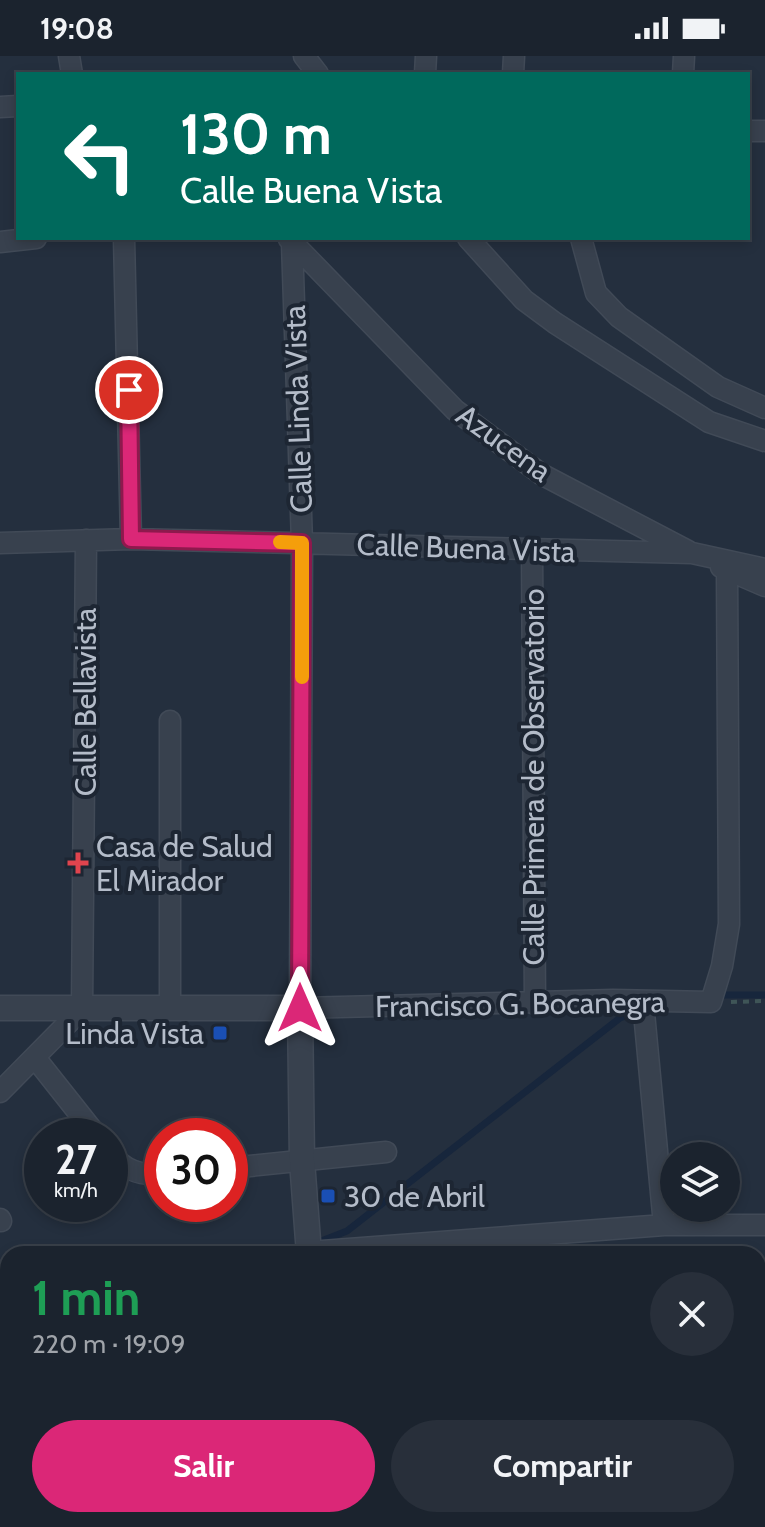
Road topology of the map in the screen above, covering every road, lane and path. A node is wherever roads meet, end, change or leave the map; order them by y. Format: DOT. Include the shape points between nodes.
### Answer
graph roads {
  1 [pos="304,56"];
  2 [pos="316,72"];
  3 [pos="124,240"];
  4 [pos="291,240"];
  5 [pos="470,240"];
  6 [pos="582,240"];
  7 [pos="765,408"];
  8 [pos="765,441"];
  9 [pos="131,539"];
  10 [pos="86,540"];
  11 [pos="0,543"];
  12 [pos="302,543"];
  13 [pos="532,550"];
  14 [pos="692,553"];
  15 [pos="765,569"];
  16 [pos="727,570"];
  17 [pos="765,586"];
  18 [pos="170,721"];
  19 [pos="765,1001"];
  20 [pos="643,1002"];
  21 [pos="711,1002"];
  22 [pos="535,1004"];
  23 [pos="170,1006"];
  24 [pos="0,1008"];
  25 [pos="300,1008"];
  26 [pos="82,1009"];
  27 [pos="36,1059"];
  28 [pos="0,1092"];
  29 [pos="83,1118"];
  30 [pos="386,1152"];
  31 [pos="302,1161"];
  32 [pos="248,1166"];
  33 [pos="664,1225"];
  34 [pos="765,1225"];
  35 [pos="308,1246"];
  36 [pos="398,1246"];
  1 -- 2 [label="street"];
  3 -- 9 [label="street"];
  4 -- 12 [label="street, Calle Linda Vista"];
  4 -- 14 [label="street, Azucena" via="455,410 541,474"];
  5 -- 8 [label="street" via="524,300 555,323 709,422"];
  6 -- 7 [label="street" via="596,293 619,317 718,387"];
  9 -- 10 [label="street, Calle Buena Vista"];
  9 -- 12 [label="street, Calle Buena Vista"];
  10 -- 11 [label="street, Calle Buena Vista"];
  10 -- 26 [label="street, Calle Bellavista"];
  12 -- 13 [label="street, Calle Buena Vista"];
  12 -- 25 [label="street, Calle Linda Vista"];
  13 -- 14 [label="street, Calle Buena Vista"];
  13 -- 22 [label="street, Calle Primera de Observatorio"];
  14 -- 15 [label="street"];
  14 -- 16 [label="street, Azucena"];
  16 -- 17 [label="street, Azucena"];
  16 -- 21 [label="street" via="729,924"];
  18 -- 23 [label="street"];
  19 -- 21 [label="path"];
  20 -- 21 [label="street, Francisco G. Bocanegra"];
  20 -- 22 [label="street, Francisco G. Bocanegra"];
  20 -- 33 [label="street"];
  22 -- 25 [label="street, Francisco G. Bocanegra"];
  23 -- 25 [label="street, Francisco G. Bocanegra"];
  23 -- 26 [label="street, Francisco G. Bocanegra"];
  24 -- 26 [label="street, Francisco G. Bocanegra"];
  25 -- 31 [label="street"];
  26 -- 27 [label="street"];
  27 -- 28 [label="street"];
  27 -- 29 [label="street"];
  30 -- 31 [label="street"];
  31 -- 32 [label="street"];
  31 -- 35 [label="street"];
  33 -- 34 [label="street"];
  33 -- 36 [label="street"];
}
